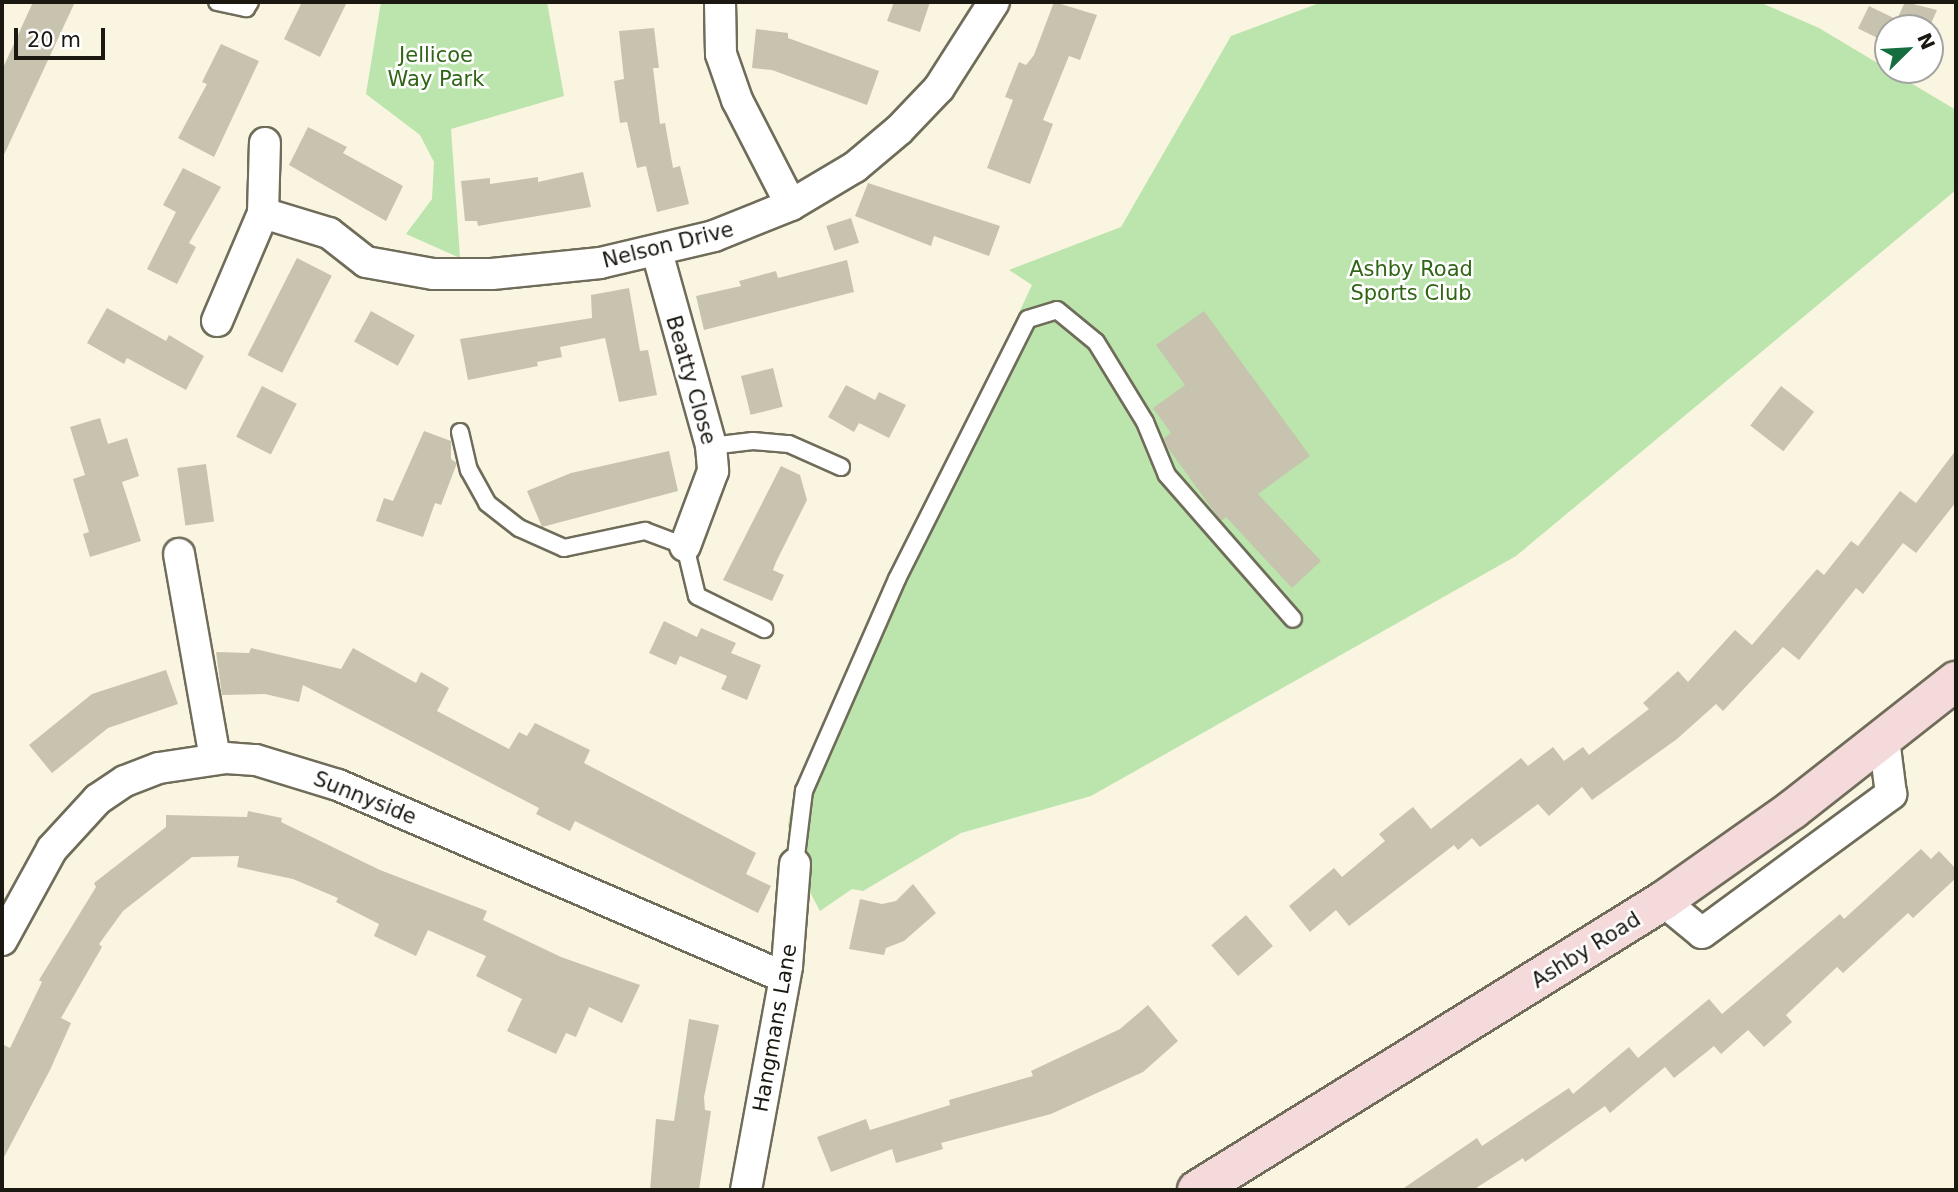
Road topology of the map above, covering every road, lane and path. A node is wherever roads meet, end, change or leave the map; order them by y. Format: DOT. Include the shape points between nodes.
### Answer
graph roads {
  1 [pos="217,2"];
  2 [pos="250,2"];
  3 [pos="720,2"];
  4 [pos="994,2"];
  5 [pos="265,143"];
  6 [pos="790,205"];
  7 [pos="263,213"];
  8 [pos="657,252"];
  9 [pos="217,321"];
  10 [pos="460,432"];
  11 [pos="711,446"];
  12 [pos="841,467"];
  13 [pos="685,546"];
  14 [pos="180,554"];
  15 [pos="1293,619"];
  16 [pos="764,629"];
  17 [pos="1956,681"];
  18 [pos="215,758"];
  19 [pos="795,864"];
  20 [pos="2,940"];
  21 [pos="783,976"];
  22 [pos="746,1190"];
  23 [pos="1197,1190"];
  1 -- 2 [label="lane" via="235,8 246,8"];
  3 -- 6 [label="street" via="721,54 737,100"];
  4 -- 6 [label="street, Nelson Drive" via="939,89 899,130 855,167"];
  5 -- 7 [label="street"];
  6 -- 8 [label="street, Nelson Drive" via="764,219"];
  7 -- 8 [label="street, Nelson Drive" via="329,233 366,262 402,272 492,274"];
  7 -- 9 [label="street"];
  8 -- 11 [label="street, Beatty Close"];
  10 -- 13 [label="lane" via="469,470 487,503 552,545 564,548 645,531"];
  11 -- 12 [label="lane" via="753,440 789,444"];
  11 -- 13 [label="street, Beatty Close" via="713,471"];
  13 -- 16 [label="lane" via="697,596"];
  14 -- 18 [label="street"];
  15 -- 19 [label="lane" via="1167,475 1145,422 1096,342 1056,310 1028,319 897,579 804,791"];
  17 -- 23 [label="main road, Ashby Road" via="1663,901"];
  18 -- 20 [label="street, Sunnyside" via="159,768 125,781 98,799 52,849"];
  18 -- 21 [label="street, Sunnyside" via="256,760 338,785"];
  19 -- 21 [label="street, Hangmans Lane" via="794,914"];
  21 -- 22 [label="street, Hangmans Lane"];
}
